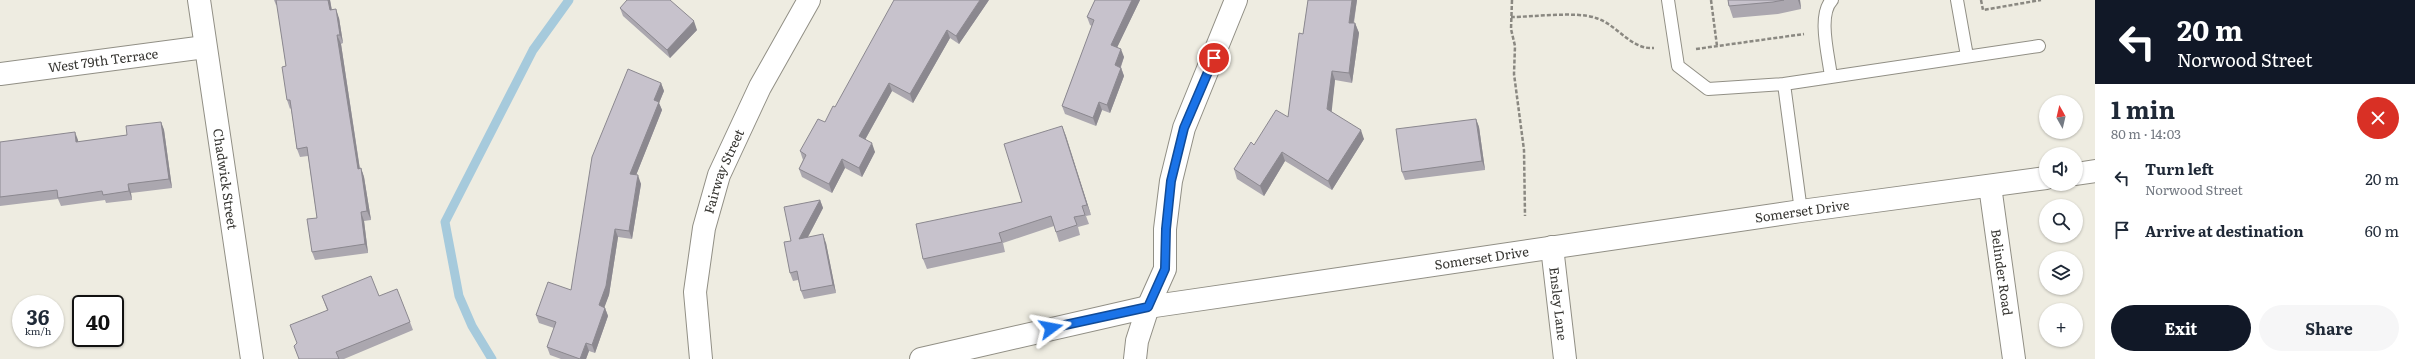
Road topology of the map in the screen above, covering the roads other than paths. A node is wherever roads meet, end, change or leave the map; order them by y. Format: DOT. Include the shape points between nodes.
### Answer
graph roads {
  1 [pos="199,0"];
  2 [pos="809,0"];
  3 [pos="1236,0"];
  4 [pos="1668,0"];
  5 [pos="1832,0"];
  6 [pos="1957,0"];
  7 [pos="205,46"];
  8 [pos="2039,46"];
  9 [pos="1967,56"];
  10 [pos="0,74"];
  11 [pos="1831,77"];
  12 [pos="1784,84"];
  13 [pos="2095,172"];
  14 [pos="2083,173"];
  15 [pos="2039,179"];
  16 [pos="1990,186"];
  17 [pos="1801,211"];
  18 [pos="1552,247"];
  19 [pos="1148,307"];
  20 [pos="252,359"];
  21 [pos="701,359"];
  22 [pos="921,359"];
  23 [pos="1135,359"];
  24 [pos="1565,359"];
  25 [pos="2014,359"];
  1 -- 7 [label="street, Chadwick Street"];
  2 -- 21 [label="street, Fairway Street" via="760,87 719,175 704,228 695,292"];
  3 -- 19 [label="street" via="1184,128 1171,181 1165,269"];
  4 -- 12 [label="lane" via="1678,66 1708,89"];
  5 -- 11 [label="lane" via="1824,17"];
  6 -- 9 [label="lane"];
  7 -- 10 [label="street, West 79th Terrace"];
  7 -- 20 [label="street, Chadwick Street"];
  8 -- 9 [label="lane"];
  9 -- 11 [label="lane"];
  11 -- 12 [label="lane"];
  12 -- 17 [label="lane"];
  13 -- 14 [label="street"];
  15 -- 16 [label="street, Somerset Drive"];
  16 -- 17 [label="street, Somerset Drive"];
  16 -- 25 [label="street, Belinder Road"];
  17 -- 18 [label="street, Somerset Drive"];
  18 -- 19 [label="street, Somerset Drive"];
  18 -- 24 [label="street, Ensley Lane"];
  19 -- 22 [label="street, Somerset Drive"];
  19 -- 23 [label="street" via="1137,341"];
}
